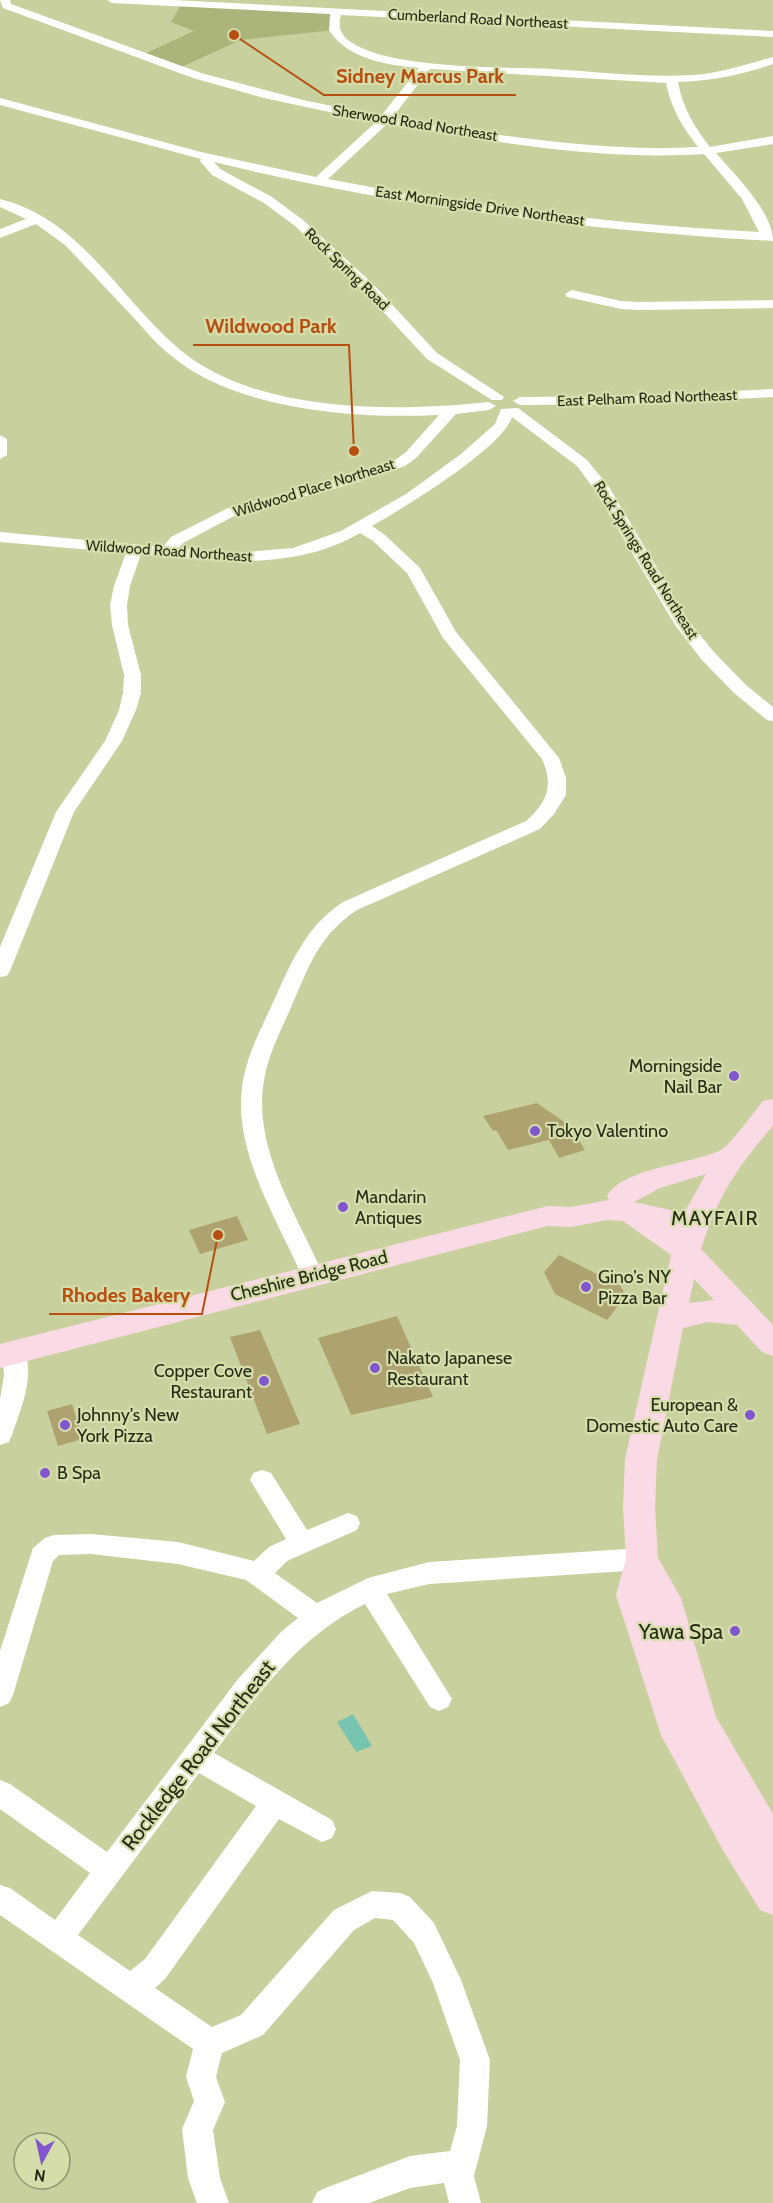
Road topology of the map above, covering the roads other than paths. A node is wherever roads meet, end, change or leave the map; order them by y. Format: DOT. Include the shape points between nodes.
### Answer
graph roads {
  1 [pos="6,0"];
  2 [pos="112,0"];
  3 [pos="336,12"];
  4 [pos="773,34"];
  5 [pos="773,60"];
  6 [pos="426,66"];
  7 [pos="671,78"];
  8 [pos="0,89"];
  9 [pos="0,101"];
  10 [pos="386,120"];
  11 [pos="77,121"];
  12 [pos="773,140"];
  13 [pos="708,151"];
  14 [pos="190,152"];
  15 [pos="230,163"];
  16 [pos="227,176"];
  17 [pos="304,177"];
  18 [pos="319,181"];
  19 [pos="277,194"];
  20 [pos="0,203"];
  21 [pos="37,219"];
  22 [pos="0,234"];
  23 [pos="770,236"];
  24 [pos="572,294"];
  25 [pos="773,304"];
  26 [pos="773,393"];
  27 [pos="493,401"];
  28 [pos="513,408"];
  29 [pos="452,410"];
  30 [pos="0,439"];
  31 [pos="0,455"];
  32 [pos="362,527"];
  33 [pos="0,537"];
  34 [pos="135,549"];
  35 [pos="166,552"];
  36 [pos="773,716"];
  37 [pos="0,971"];
  38 [pos="773,1108"];
  39 [pos="732,1156"];
  40 [pos="625,1204"];
  41 [pos="693,1230"];
  42 [pos="312,1274"];
  43 [pos="747,1315"];
  44 [pos="670,1321"];
  45 [pos="773,1344"];
  46 [pos="7,1354"];
  47 [pos="0,1435"];
  48 [pos="262,1480"];
  49 [pos="348,1523"];
  50 [pos="302,1544"];
  51 [pos="642,1559"];
  52 [pos="257,1574"];
  53 [pos="370,1589"];
  54 [pos="317,1618"];
  55 [pos="0,1695"];
  56 [pos="439,1700"];
  57 [pos="195,1756"];
  58 [pos="0,1793"];
  59 [pos="274,1804"];
  60 [pos="322,1829"];
  61 [pos="773,1848"];
  62 [pos="109,1870"];
  63 [pos="0,1898"];
  64 [pos="773,1898"];
  65 [pos="58,1938"];
  66 [pos="131,1989"];
  67 [pos="210,2043"];
  68 [pos="461,2165"];
  69 [pos="213,2203"];
  70 [pos="328,2203"];
  71 [pos="465,2203"];
  1 -- 10 [label="street, Sherwood Road Northeast" via="7,6 177,69 276,97"];
  2 -- 3 [label="street, Cumberland Road Northeast"];
  3 -- 4 [label="street, Cumberland Road Northeast" via="487,14"];
  3 -- 6 [label="street" via="334,30 349,45 380,58"];
  5 -- 7 [label="street" via="730,74"];
  6 -- 7 [label="street"];
  6 -- 10 [label="street"];
  7 -- 13 [label="street" via="679,113"];
  8 -- 11 [label="street"];
  9 -- 11 [label="street"];
  10 -- 13 [label="street, Sherwood Road Northeast" via="572,146 652,152"];
  10 -- 18 [label="street"];
  11 -- 14 [label="street, East Morningside Drive Northeast"];
  12 -- 13 [label="street, Sherwood Road Northeast"];
  13 -- 23 [label="street" via="758,213"];
  14 -- 15 [label="street, East Morningside Drive Northeast"];
  14 -- 16 [label="street, Rock Spring Road"];
  15 -- 16 [label="street" via="220,168"];
  15 -- 17 [label="street, East Morningside Drive Northeast"];
  16 -- 19 [label="street, Rock Spring Road"];
  17 -- 18 [label="street, East Morningside Drive Northeast"];
  17 -- 19 [label="street"];
  18 -- 23 [label="street, East Morningside Drive Northeast" via="535,215"];
  19 -- 27 [label="street, Rock Spring Road" via="299,223 341,260 432,356"];
  20 -- 21 [label="street"];
  21 -- 22 [label="street"];
  21 -- 29 [label="street" via="70,242 174,352 214,378 258,395 311,406"];
  24 -- 25 [label="street" via="630,306"];
  26 -- 28 [label="street, East Pelham Road Northeast"];
  27 -- 28 [label="street, Rock Spring Road" via="508,396"];
  27 -- 29 [label="street"];
  28 -- 32 [label="street, Wildwood Road Northeast" via="501,426 466,457"];
  28 -- 36 [label="street, Rock Springs Road Northeast" via="582,463 601,487 681,622 707,655"];
  29 -- 35 [label="street, Wildwood Place Northeast" via="400,463 233,511 177,540"];
  30 -- 31 [label="street"];
  32 -- 35 [label="street, Wildwood Road Northeast" via="315,547 275,556 234,558"];
  32 -- 42 [label="street" via="414,571 449,634 550,758 559,781 552,805 532,825 350,906 327,922 311,941 259,1060 250,1102 258,1149"];
  33 -- 34 [label="street, Wildwood Road Northeast"];
  34 -- 35 [label="street, Wildwood Road Northeast"];
  34 -- 37 [label="street" via="118,605 132,672 128,712 112,746 65,812"];
  38 -- 39 [label="main road"];
  39 -- 40 [label="main road" via="650,1181"];
  39 -- 41 [label="main road"];
  40 -- 41 [label="main road" via="650,1228"];
  40 -- 41 [label="main road, Cheshire Bridge Road" via="650,1197"];
  40 -- 42 [label="main road, Cheshire Bridge Road" via="571,1217 548,1216"];
  41 -- 43 [label="main road"];
  41 -- 44 [label="main road"];
  42 -- 46 [label="main road, Cheshire Bridge Road"];
  43 -- 44 [label="main road" via="704,1311 685,1313"];
  43 -- 45 [label="main road"];
  44 -- 51 [label="main road" via="641,1459"];
  46 -- 47 [label="street" via="18,1371"];
  48 -- 50 [label="street"];
  49 -- 50 [label="street"];
  50 -- 52 [label="street" via="278,1554"];
  51 -- 53 [label="street, Rockledge Road Northeast" via="429,1573"];
  51 -- 61 [label="main road" via="664,1598 700,1721"];
  51 -- 64 [label="main road" via="632,1595 673,1724"];
  52 -- 54 [label="street"];
  52 -- 55 [label="street" via="178,1553 91,1544 54,1545 42,1555"];
  53 -- 54 [label="street, Rockledge Road Northeast"];
  53 -- 56 [label="street"];
  54 -- 57 [label="street, Rockledge Road Northeast" via="291,1639 247,1687"];
  57 -- 59 [label="street"];
  57 -- 62 [label="street, Rockledge Road Northeast"];
  58 -- 62 [label="street"];
  59 -- 60 [label="street"];
  59 -- 66 [label="street" via="155,1969"];
  62 -- 65 [label="street, Rockledge Road Northeast"];
  63 -- 65 [label="street"];
  65 -- 66 [label="street"];
  66 -- 67 [label="street"];
  67 -- 68 [label="street" via="252,2025 344,1920 372,1904 400,1907 424,1933 446,1980 475,2061 472,2126"];
  67 -- 69 [label="street" via="201,2077 210,2102 197,2128 204,2178"];
  68 -- 70 [label="street" via="410,2172"];
  68 -- 71 [label="street" via="458,2176"];
}
